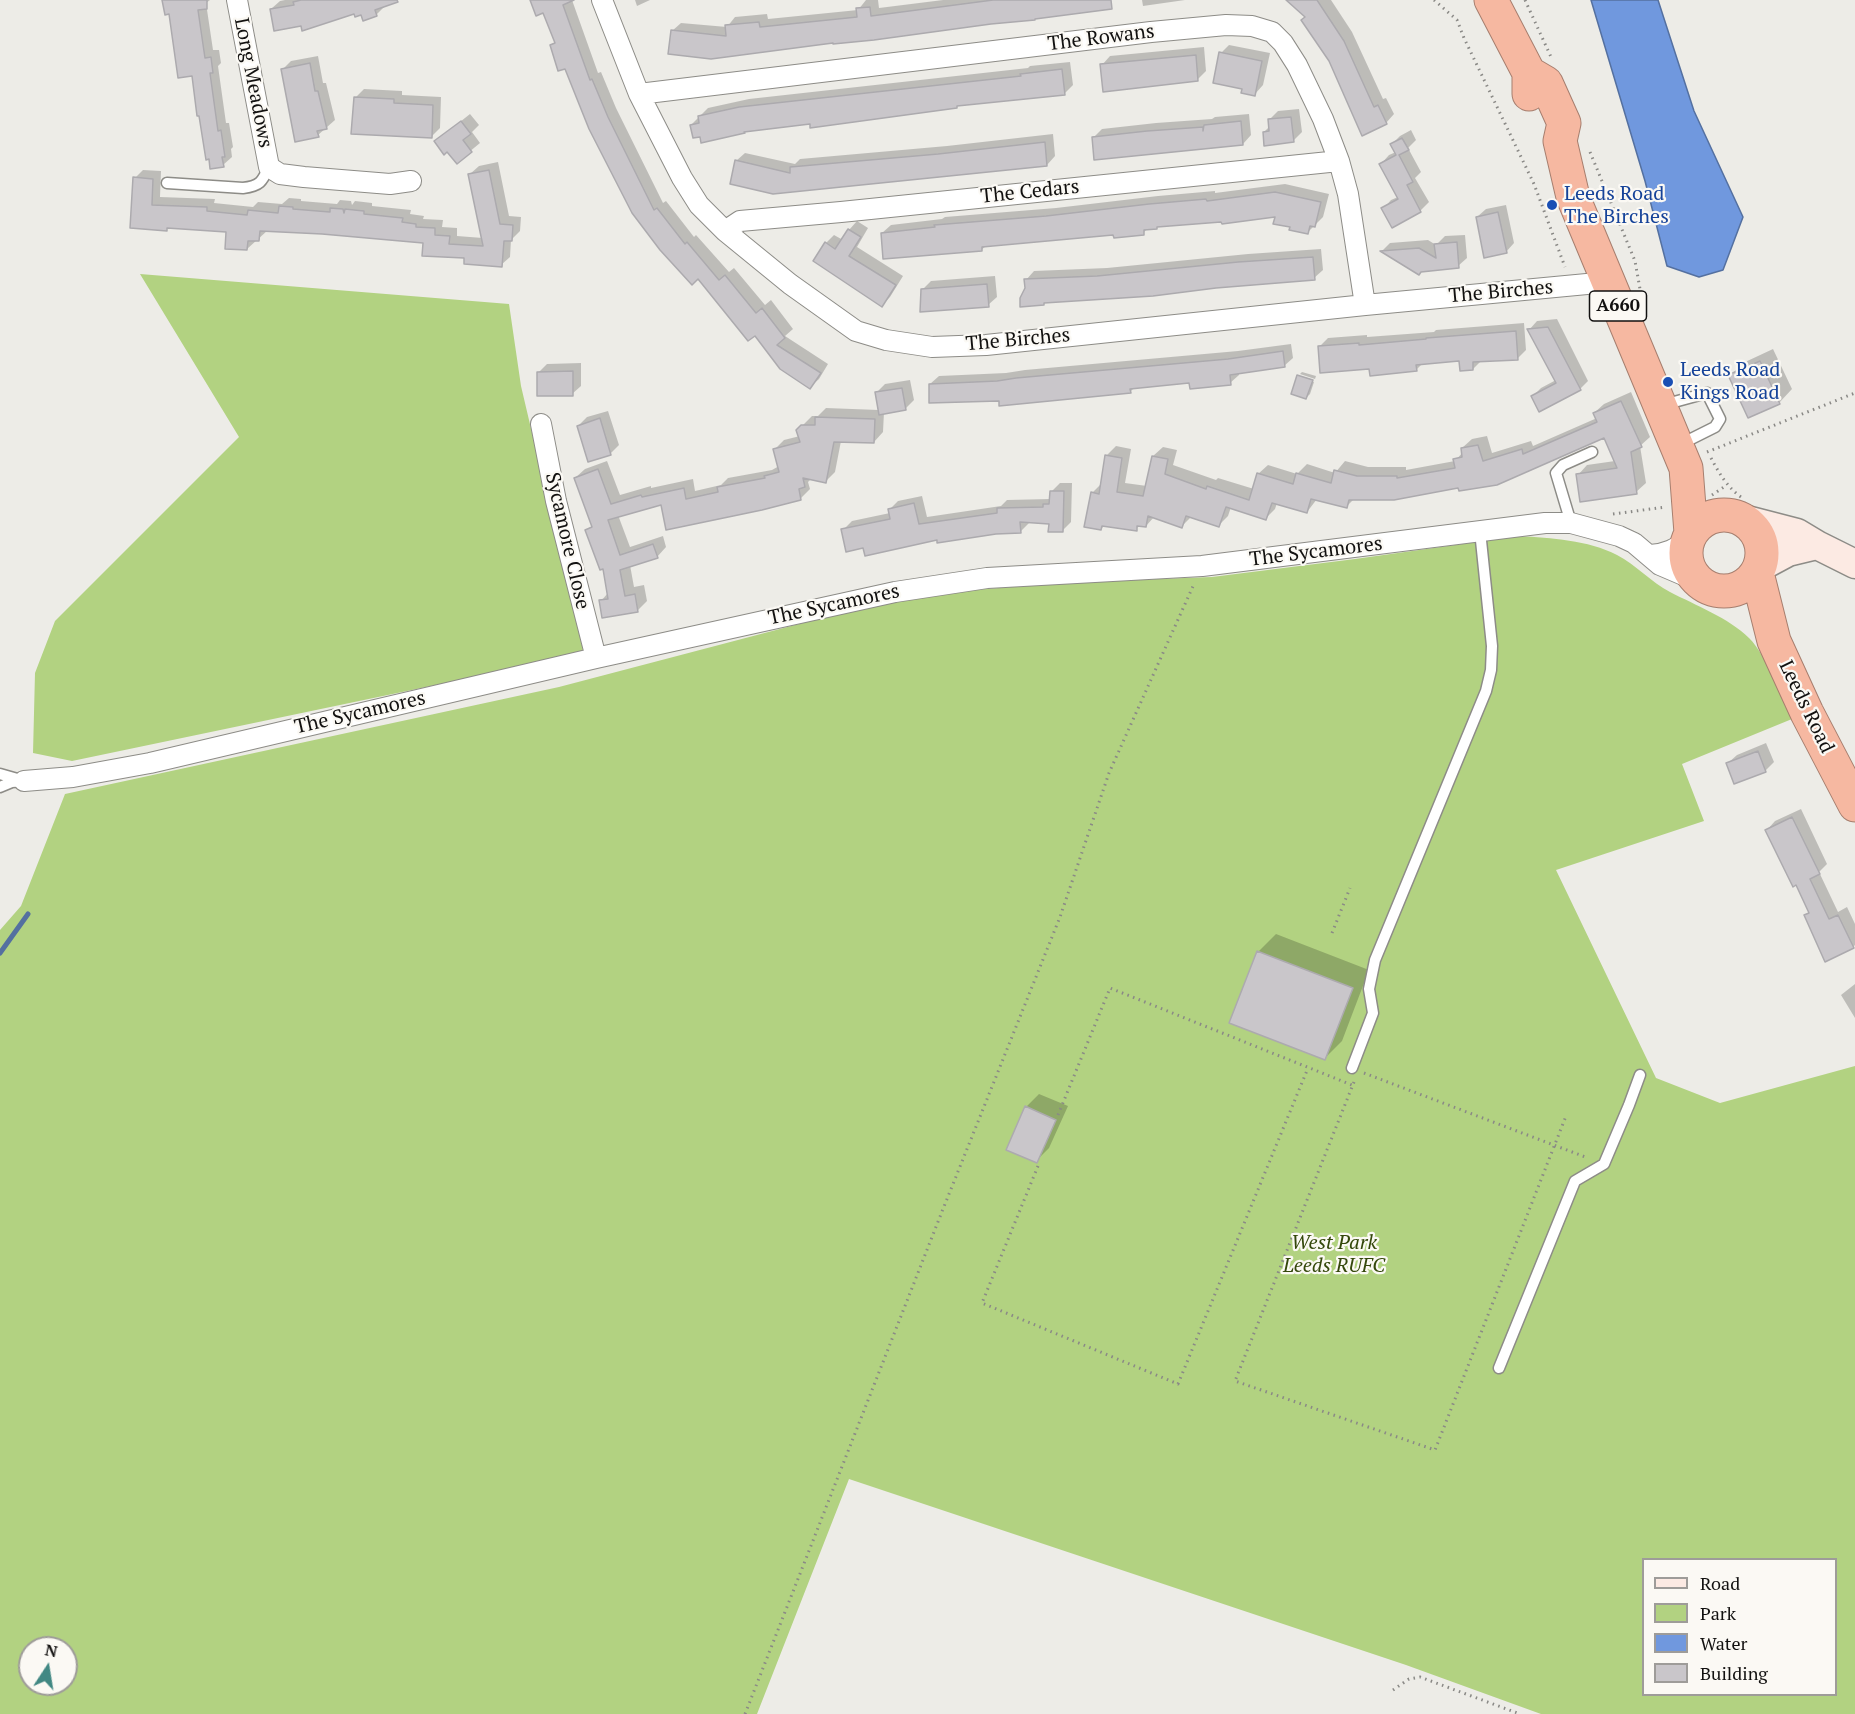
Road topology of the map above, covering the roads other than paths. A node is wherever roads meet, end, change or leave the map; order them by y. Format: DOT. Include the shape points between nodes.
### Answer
graph roads {
  1 [pos="237,0"];
  2 [pos="602,0"];
  3 [pos="1491,0"];
  4 [pos="639,94"];
  5 [pos="1339,161"];
  6 [pos="269,167"];
  7 [pos="411,181"];
  8 [pos="167,183"];
  9 [pos="725,231"];
  10 [pos="1608,282"];
  11 [pos="1365,305"];
  12 [pos="1660,406"];
  13 [pos="541,424"];
  14 [pos="1592,452"];
  15 [pos="1690,452"];
  16 [pos="1716,511"];
  17 [pos="1571,523"];
  18 [pos="1480,531"];
  19 [pos="1816,545"];
  20 [pos="1650,555"];
  21 [pos="1855,564"];
  22 [pos="1759,570"];
  23 [pos="1715,587"];
  24 [pos="1774,640"];
  25 [pos="596,658"];
  26 [pos="0,774"];
  27 [pos="24,781"];
  28 [pos="0,787"];
  29 [pos="1855,806"];
  30 [pos="1355,1070"];
  31 [pos="1640,1075"];
  32 [pos="1499,1368"];
  1 -- 6 [label="street, Long Meadows"];
  2 -- 4 [label="street, The Birches"];
  3 -- 10 [label="highway, A660" via="1541,66 1564,123 1560,141 1573,196"];
  4 -- 5 [label="street, The Rowans" via="1151,32 1252,26 1272,32 1283,42 1323,119"];
  4 -- 9 [label="street, The Birches" via="682,178 699,205"];
  5 -- 9 [label="street, The Cedars" via="761,218 740,221"];
  5 -- 11 [label="street, The Rowans"];
  6 -- 7 [label="street" via="280,174 304,177 390,184"];
  6 -- 8 [label="lane" via="263,180 243,188"];
  9 -- 11 [label="street, The Birches" via="856,331 932,347 986,345"];
  10 -- 11 [label="street, The Birches"];
  10 -- 12 [label="highway, A660"];
  12 -- 15 [label="highway, A660"];
  12 -- 15 [label="lane" via="1707,393 1720,419"];
  13 -- 25 [label="street, Sycamore Close" via="556,501"];
  14 -- 17 [label="lane" via="1563,465 1556,473"];
  15 -- 16 [label="highway, A660"];
  16 -- 19 [label="street" via="1797,533"];
  16 -- 20 [label="street" via="1674,550"];
  16 -- 22 [label="highway" via="1751,526 1758,535 1762,545"];
  16 -- 23 [label="highway" via="1686,551 1693,575"];
  17 -- 18 [label="street, The Sycamores"];
  17 -- 20 [label="street, The Sycamores" via="1634,543"];
  18 -- 25 [label="street, The Sycamores" via="1202,566 987,578 895,592"];
  18 -- 30 [label="lane" via="1491,670 1486,691 1375,960 1368,989 1373,1013"];
  19 -- 21 [label="street"];
  19 -- 22 [label="street" via="1788,552"];
  20 -- 23 [label="street, The Sycamores" via="1660,565"];
  22 -- 23 [label="highway" via="1740,588"];
  22 -- 24 [label="highway, Leeds Road"];
  23 -- 24 [label="highway, Leeds Road" via="1750,610"];
  24 -- 29 [label="highway, Leeds Road"];
  25 -- 27 [label="street, The Sycamores" via="150,763"];
  26 -- 27 [label="lane"];
  27 -- 28 [label="lane"];
  31 -- 32 [label="lane" via="1604,1164 1575,1181"];
}
